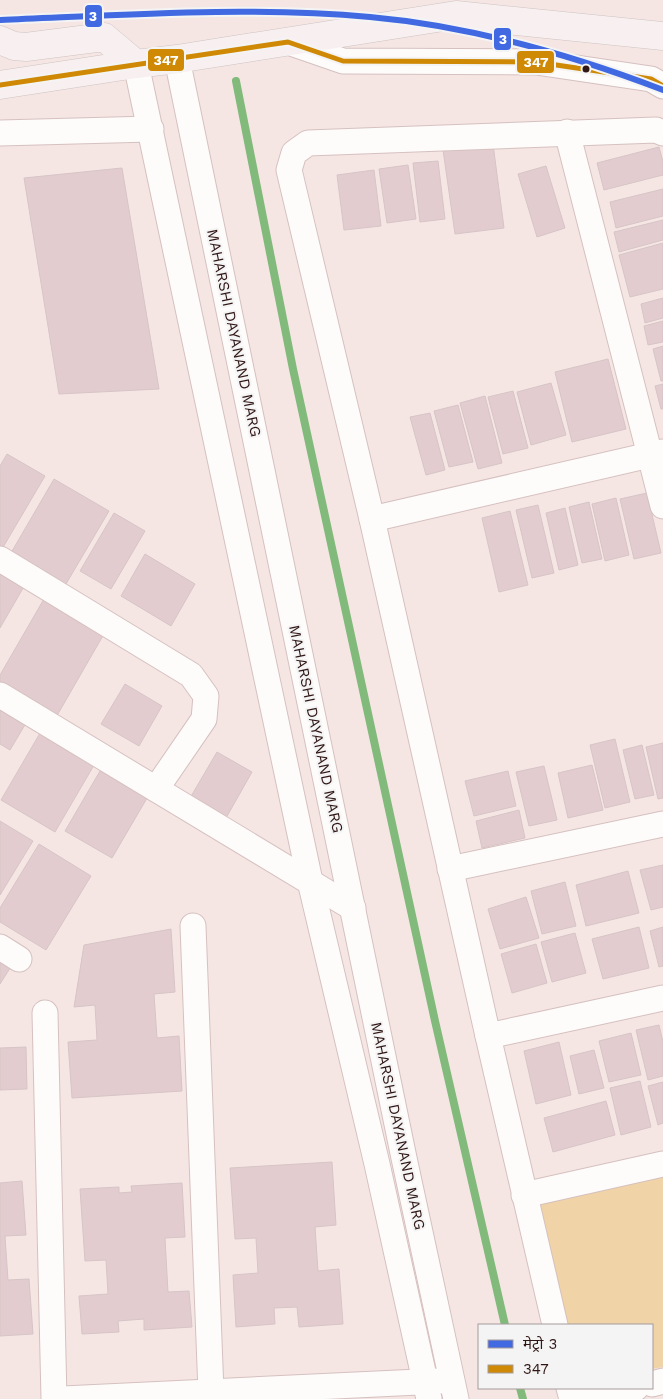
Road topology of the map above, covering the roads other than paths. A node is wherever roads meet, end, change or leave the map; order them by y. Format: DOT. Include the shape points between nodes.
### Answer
graph roads {
  1 [pos="663,36"];
  2 [pos="0,40"];
  3 [pos="288,42"];
  4 [pos="177,59"];
  5 [pos="136,64"];
  6 [pos="0,85"];
  7 [pos="663,86"];
  8 [pos="151,129"];
  9 [pos="567,132"];
  10 [pos="0,133"];
  11 [pos="663,133"];
  12 [pos="657,453"];
  13 [pos="663,506"];
  14 [pos="372,519"];
  15 [pos="0,559"];
  16 [pos="0,695"];
  17 [pos="156,789"];
  18 [pos="663,824"];
  19 [pos="450,869"];
  20 [pos="310,881"];
  21 [pos="353,908"];
  22 [pos="193,926"];
  23 [pos="663,998"];
  24 [pos="45,1013"];
  25 [pos="488,1036"];
  26 [pos="663,1164"];
  27 [pos="524,1194"];
  28 [pos="555,1324"];
  29 [pos="632,1389"];
  30 [pos="427,1390"];
  31 [pos="454,1390"];
  32 [pos="211,1392"];
  33 [pos="324,1393"];
  34 [pos="145,1397"];
  35 [pos="54,1399"];
  36 [pos="63,1399"];
  37 [pos="590,1399"];
  1 -- 3 [label="main road" via="456,16"];
  2 -- 5 [label="main road" via="26,47 104,37"];
  3 -- 4 [label="main road"];
  3 -- 7 [label="street" via="343,61 536,62 651,79"];
  4 -- 5 [label="main road"];
  4 -- 21 [label="street, MAHARSHI DAYANAND MARG"];
  5 -- 6 [label="main road"];
  5 -- 8 [label="street, MAHARSHI DAYANAND MARG"];
  8 -- 10 [label="street"];
  8 -- 20 [label="street, MAHARSHI DAYANAND MARG"];
  9 -- 11 [label="street" via="656,130"];
  9 -- 12 [label="street"];
  9 -- 14 [label="street" via="308,143 294,153 289,170"];
  12 -- 13 [label="street"];
  12 -- 14 [label="street"];
  14 -- 19 [label="street"];
  15 -- 17 [label="street" via="191,675 206,696 204,718"];
  16 -- 17 [label="street"];
  17 -- 20 [label="street"];
  18 -- 19 [label="street"];
  19 -- 25 [label="street"];
  20 -- 21 [label="street"];
  20 -- 30 [label="street, MAHARSHI DAYANAND MARG"];
  21 -- 31 [label="street, MAHARSHI DAYANAND MARG"];
  22 -- 32 [label="street"];
  23 -- 25 [label="street"];
  24 -- 35 [label="street"];
  25 -- 27 [label="street"];
  26 -- 27 [label="street"];
  27 -- 28 [label="street"];
  29 -- 37 [label="street"];
  30 -- 31 [label="street"];
  30 -- 33 [label="street"];
  32 -- 33 [label="street"];
  32 -- 34 [label="street"];
  34 -- 36 [label="street"];
}
